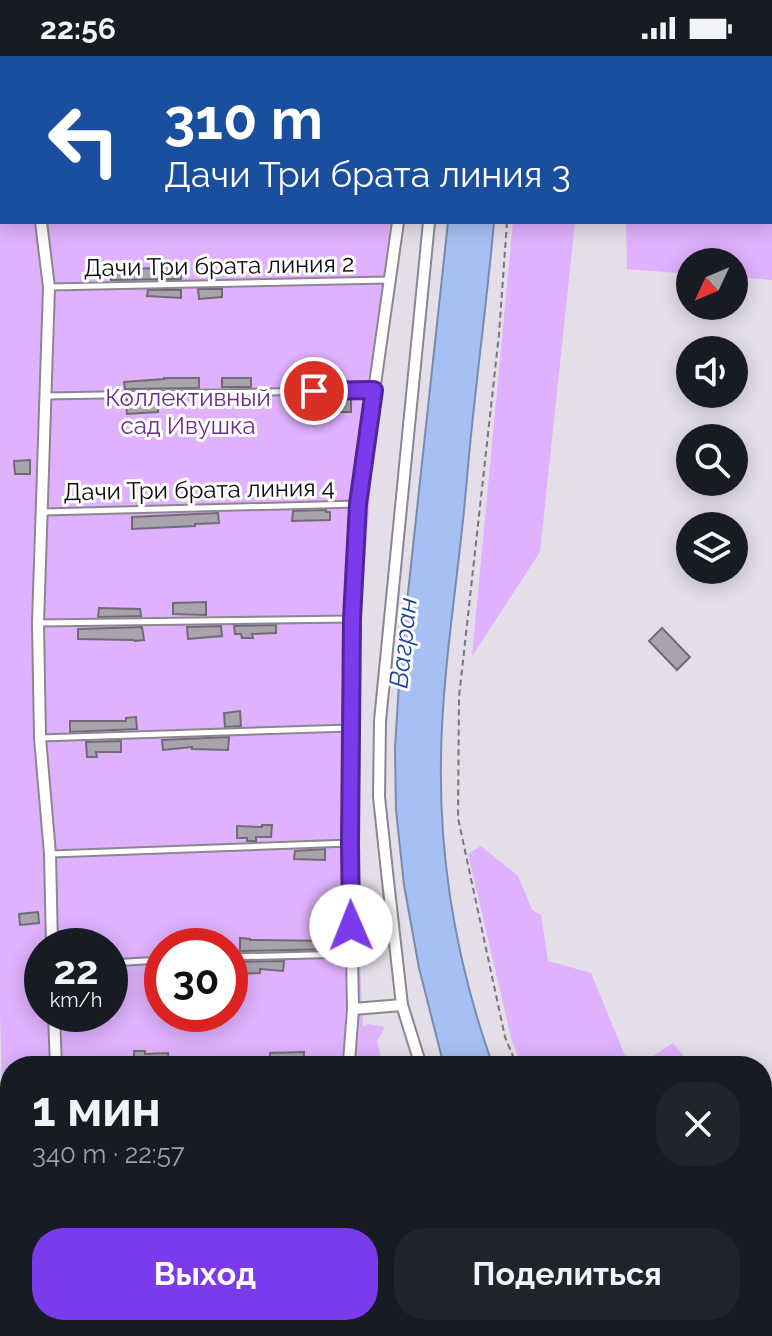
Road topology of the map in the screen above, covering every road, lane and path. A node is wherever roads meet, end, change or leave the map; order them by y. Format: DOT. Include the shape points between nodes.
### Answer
graph roads {
  1 [pos="41,224"];
  2 [pos="398,224"];
  3 [pos="429,224"];
  4 [pos="507,224"];
  5 [pos="389,280"];
  6 [pos="49,287"];
  7 [pos="374,390"];
  8 [pos="45,396"];
  9 [pos="358,504"];
  10 [pos="41,512"];
  11 [pos="352,619"];
  12 [pos="38,623"];
  13 [pos="351,728"];
  14 [pos="40,738"];
  15 [pos="350,843"];
  16 [pos="50,854"];
  17 [pos="52,928"];
  18 [pos="352,954"];
  19 [pos="248,957"];
  20 [pos="402,1005"];
  21 [pos="353,1009"];
  22 [pos="55,1032"];
  23 [pos="56,1056"];
  24 [pos="350,1056"];
  25 [pos="418,1056"];
  26 [pos="513,1056"];
  1 -- 6 [label="street"];
  2 -- 5 [label="street"];
  3 -- 20 [label="street" via="380,721 379,797"];
  4 -- 26 [label="path" via="459,697 458,818"];
  5 -- 6 [label="lane, Дачи Три брата линия 2"];
  5 -- 7 [label="street"];
  6 -- 8 [label="street"];
  7 -- 8 [label="lane"];
  7 -- 9 [label="street"];
  8 -- 10 [label="street"];
  9 -- 10 [label="lane, Дачи Три брата линия 4"];
  9 -- 11 [label="street"];
  10 -- 12 [label="street"];
  11 -- 12 [label="lane"];
  11 -- 13 [label="street"];
  12 -- 14 [label="street"];
  13 -- 14 [label="lane"];
  13 -- 15 [label="street"];
  14 -- 16 [label="street"];
  15 -- 16 [label="lane"];
  15 -- 18 [label="street"];
  16 -- 17 [label="street"];
  18 -- 19 [label="lane"];
  18 -- 21 [label="street"];
  20 -- 21 [label="street"];
  20 -- 25 [label="street"];
  21 -- 24 [label="street"];
  22 -- 23 [label="street"];
}
